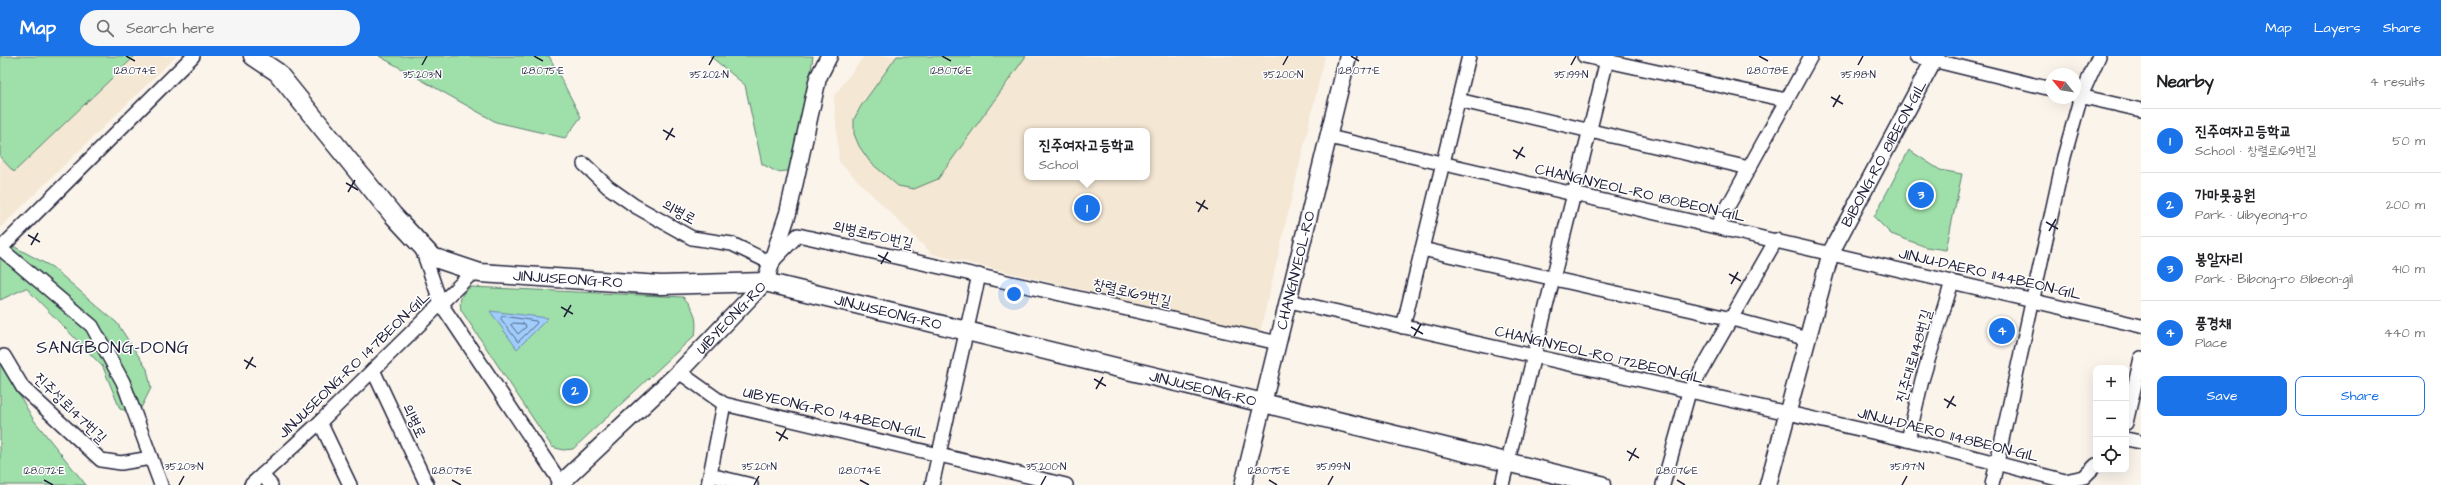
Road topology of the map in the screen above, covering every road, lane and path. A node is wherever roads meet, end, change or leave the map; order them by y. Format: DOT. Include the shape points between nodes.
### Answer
graph roads {
  1 [pos="192,56"];
  2 [pos="253,56"];
  3 [pos="829,56"];
  4 [pos="1348,56"];
  5 [pos="1469,56"];
  6 [pos="1584,56"];
  7 [pos="1810,56"];
  8 [pos="1916,56"];
  9 [pos="2099,56"];
  10 [pos="1935,58"];
  11 [pos="1607,59"];
  12 [pos="2045,87"];
  13 [pos="2081,89"];
  14 [pos="2081,96"];
  15 [pos="1458,100"];
  16 [pos="1786,100"];
  17 [pos="2076,104"];
  18 [pos="2141,110"];
  19 [pos="1589,130"];
  20 [pos="1329,136"];
  21 [pos="584,164"];
  22 [pos="1442,164"];
  23 [pos="1749,168"];
  24 [pos="1572,193"];
  25 [pos="1718,226"];
  26 [pos="1776,240"];
  27 [pos="421,245"];
  28 [pos="0,249"];
  29 [pos="1422,249"];
  30 [pos="1831,252"];
  31 [pos="771,264"];
  32 [pos="480,273"];
  33 [pos="979,275"];
  34 [pos="1552,279"];
  35 [pos="765,282"];
  36 [pos="1952,282"];
  37 [pos="1289,301"];
  38 [pos="2032,301"];
  39 [pos="440,304"];
  40 [pos="1732,319"];
  41 [pos="2141,326"];
  42 [pos="1403,327"];
  43 [pos="967,331"];
  44 [pos="1808,338"];
  45 [pos="1278,343"];
  46 [pos="1,356"];
  47 [pos="1533,356"];
  48 [pos="2141,358"];
  49 [pos="373,370"];
  50 [pos="679,372"];
  51 [pos="1689,392"];
  52 [pos="1262,402"];
  53 [pos="724,404"];
  54 [pos="2129,410"];
  55 [pos="1787,414"];
  56 [pos="320,422"];
  57 [pos="1908,440"];
  58 [pos="2129,440"];
  59 [pos="2141,442"];
  60 [pos="939,454"];
  61 [pos="151,458"];
  62 [pos="1507,462"];
  63 [pos="1997,462"];
  64 [pos="2093,468"];
  65 [pos="266,480"];
  66 [pos="709,480"];
  67 [pos="560,484"];
  68 [pos="161,485"];
  69 [pos="251,485"];
  70 [pos="350,485"];
  71 [pos="427,485"];
  72 [pos="751,485"];
  73 [pos="932,485"];
  74 [pos="1066,485"];
  75 [pos="1243,485"];
  76 [pos="1502,485"];
  77 [pos="1601,485"];
  78 [pos="1663,485"];
  79 [pos="1768,485"];
  80 [pos="1992,485"];
  1 -- 28 [label="street"];
  2 -- 27 [label="main road, JINJUSEONG-RO" via="277,72 393,216"];
  3 -- 31 [label="street, UIBYEONG-RO" via="818,78 788,213"];
  4 -- 20 [label="street, CHANGNYEOL-RO"];
  5 -- 15 [label="street"];
  6 -- 11 [label="street"];
  7 -- 16 [label="street"];
  8 -- 10 [label="street"];
  9 -- 13 [label="street"];
  10 -- 12 [label="street"];
  10 -- 30 [label="street, BIBONG-RO 81BEON-GIL"];
  11 -- 16 [label="street"];
  11 -- 19 [label="street"];
  14 -- 18 [label="street"];
  15 -- 19 [label="street"];
  15 -- 22 [label="street"];
  16 -- 23 [label="street"];
  17 -- 38 [label="street"];
  19 -- 23 [label="street"];
  19 -- 24 [label="street"];
  20 -- 22 [label="street, CHANGNYEOL-RO 180BEON-GIL"];
  20 -- 37 [label="street, CHANGNYEOL-RO"];
  21 -- 31 [label="street, 의병로" via="608,187 635,206 692,238 732,244"];
  22 -- 24 [label="street, CHANGNYEOL-RO 180BEON-GIL"];
  22 -- 29 [label="street"];
  23 -- 25 [label="street"];
  24 -- 25 [label="street, CHANGNYEOL-RO 180BEON-GIL"];
  24 -- 34 [label="street"];
  25 -- 26 [label="street, CHANGNYEOL-RO 180BEON-GIL"];
  26 -- 30 [label="street, CHANGNYEOL-RO 180BEON-GIL"];
  26 -- 40 [label="street"];
  27 -- 32 [label="main road, JINJUSEONG-RO" via="432,257"];
  27 -- 39 [label="street, UIBYEONG-RO"];
  28 -- 61 [label="street" via="92,326 123,382"];
  29 -- 34 [label="street"];
  29 -- 42 [label="street"];
  30 -- 36 [label="street, JINJU-DAERO 1144BEON-GIL"];
  30 -- 44 [label="street, BIBONG-RO 81BEON-GIL"];
  31 -- 33 [label="street, 의병로150번길" via="798,235"];
  31 -- 35 [label="street, UIBYEONG-RO"];
  32 -- 35 [label="main road, JINJUSEONG-RO" via="661,285"];
  32 -- 39 [label="street, JINJUSEONG-RO 147BEON-GIL" via="473,272"];
  33 -- 43 [label="street"];
  33 -- 45 [label="street, 창렬로169번길"];
  34 -- 40 [label="street"];
  34 -- 47 [label="street"];
  35 -- 43 [label="main road, JINJUSEONG-RO"];
  35 -- 50 [label="street, UIBYEONG-RO"];
  36 -- 38 [label="street, JINJU-DAERO 1144BEON-GIL"];
  36 -- 57 [label="street, 진주대로1148번길" via="1922,380"];
  37 -- 42 [label="street, CHANGNYEOL-RO 172BEON-GIL"];
  37 -- 45 [label="street, CHANGNYEOL-RO"];
  38 -- 41 [label="street, JINJU-DAERO 1144BEON-GIL"];
  38 -- 63 [label="street"];
  39 -- 49 [label="street, JINJUSEONG-RO 147BEON-GIL"];
  39 -- 67 [label="street, UIBYEONG-RO"];
  40 -- 44 [label="street"];
  40 -- 51 [label="street"];
  42 -- 47 [label="street, CHANGNYEOL-RO 172BEON-GIL"];
  43 -- 52 [label="main road, JINJUSEONG-RO"];
  43 -- 60 [label="street"];
  44 -- 55 [label="street, BIBONG-RO 81BEON-GIL"];
  45 -- 52 [label="street, CHANGNYEOL-RO"];
  46 -- 61 [label="street, 진주성로147번길" via="23,388 101,460 121,463"];
  47 -- 51 [label="street, CHANGNYEOL-RO 172BEON-GIL"];
  47 -- 62 [label="street"];
  48 -- 54 [label="street"];
  49 -- 56 [label="street, JINJUSEONG-RO 147BEON-GIL"];
  49 -- 71 [label="street, 의병로"];
  50 -- 53 [label="street, UIBYEONG-RO 144BEON-GIL"];
  50 -- 67 [label="street, UIBYEONG-RO"];
  51 -- 55 [label="street, CHANGNYEOL-RO 172BEON-GIL"];
  51 -- 78 [label="street"];
  52 -- 62 [label="main road, JINJUSEONG-RO"];
  52 -- 75 [label="street, CHANGNYEOL-RO"];
  53 -- 60 [label="street, UIBYEONG-RO 144BEON-GIL"];
  53 -- 66 [label="street, UIBYEONG-RO 144BEON-GIL"];
  55 -- 57 [label="street, JINJU-DAERO 1148BEON-GIL"];
  55 -- 79 [label="street, BIBONG-RO 81BEON-GIL"];
  56 -- 65 [label="street, JINJUSEONG-RO 147BEON-GIL"];
  56 -- 70 [label="street"];
  57 -- 63 [label="street, JINJU-DAERO 1148BEON-GIL"];
  58 -- 59 [label="street"];
  60 -- 73 [label="street"];
  60 -- 74 [label="street, UIBYEONG-RO 144BEON-GIL"];
  61 -- 68 [label="street"];
  62 -- 76 [label="street"];
  62 -- 77 [label="main road, JINJUSEONG-RO"];
  63 -- 64 [label="street, JINJU-DAERO 1148BEON-GIL" via="2065,480 2084,477"];
  63 -- 80 [label="street"];
  65 -- 69 [label="street, JINJUSEONG-RO 147BEON-GIL"];
  66 -- 72 [label="street, UIBYEONG-RO 144BEON-GIL"];
}
